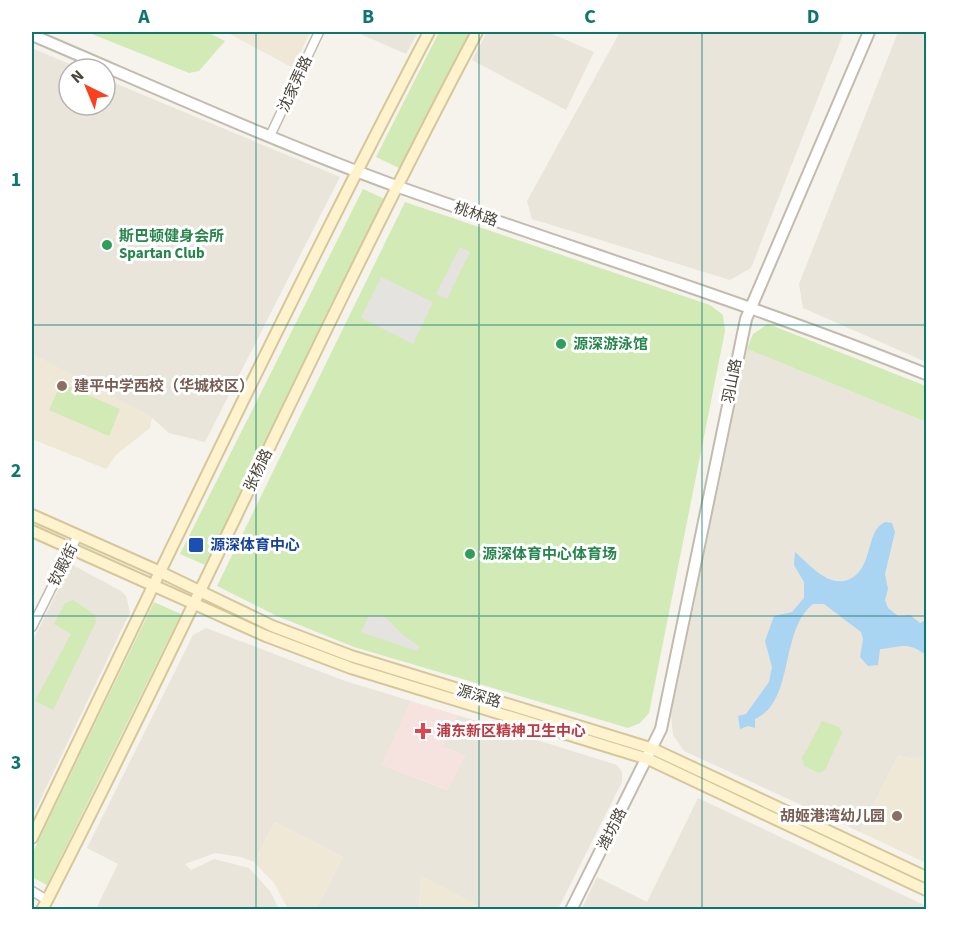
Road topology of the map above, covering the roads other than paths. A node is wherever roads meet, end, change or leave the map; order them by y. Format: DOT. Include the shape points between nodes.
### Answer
graph roads {
  1 [pos="319,32"];
  2 [pos="429,32"];
  3 [pos="477,32"];
  4 [pos="868,32"];
  5 [pos="32,35"];
  6 [pos="270,136"];
  7 [pos="357,170"];
  8 [pos="396,185"];
  9 [pos="750,308"];
  10 [pos="927,374"];
  11 [pos="32,515"];
  12 [pos="32,531"];
  13 [pos="78,535"];
  14 [pos="71,548"];
  15 [pos="158,570"];
  16 [pos="152,584"];
  17 [pos="199,592"];
  18 [pos="194,603"];
  19 [pos="32,627"];
  20 [pos="651,754"];
  21 [pos="32,838"];
  22 [pos="927,877"];
  23 [pos="927,890"];
  24 [pos="32,891"];
  25 [pos="45,904"];
  26 [pos="572,909"];
  1 -- 6 [label="street, 沈家弄路"];
  2 -- 7 [label="main road"];
  3 -- 8 [label="main road, 张杨路"];
  4 -- 9 [label="street, 羽山路"];
  5 -- 6 [label="street, 桃林路"];
  6 -- 7 [label="street, 桃林路"];
  7 -- 8 [label="street, 桃林路"];
  7 -- 15 [label="main road"];
  8 -- 9 [label="street, 桃林路"];
  8 -- 17 [label="main road, 张杨路"];
  9 -- 10 [label="street, 桃林路"];
  9 -- 20 [label="street, 羽山路" via="742,330 661,729"];
  11 -- 13 [label="main road, 源深路"];
  12 -- 14 [label="main road, 源深路"];
  13 -- 14 [label="street, 钦殿街"];
  13 -- 15 [label="main road, 源深路"];
  14 -- 16 [label="main road, 源深路"];
  14 -- 19 [label="street, 钦殿街"];
  15 -- 16 [label="main road"];
  15 -- 17 [label="main road, 源深路"];
  16 -- 18 [label="main road, 源深路"];
  16 -- 21 [label="main road"];
  17 -- 18 [label="main road, 张杨路"];
  17 -- 20 [label="main road, 源深路" via="272,626 351,656"];
  18 -- 20 [label="main road, 源深路" via="266,636 380,678"];
  18 -- 25 [label="main road, 张杨路"];
  20 -- 22 [label="main road, 源深路"];
  20 -- 23 [label="main road, 源深路"];
  20 -- 26 [label="street, 潍坊路"];
  24 -- 25 [label="street"];
}
